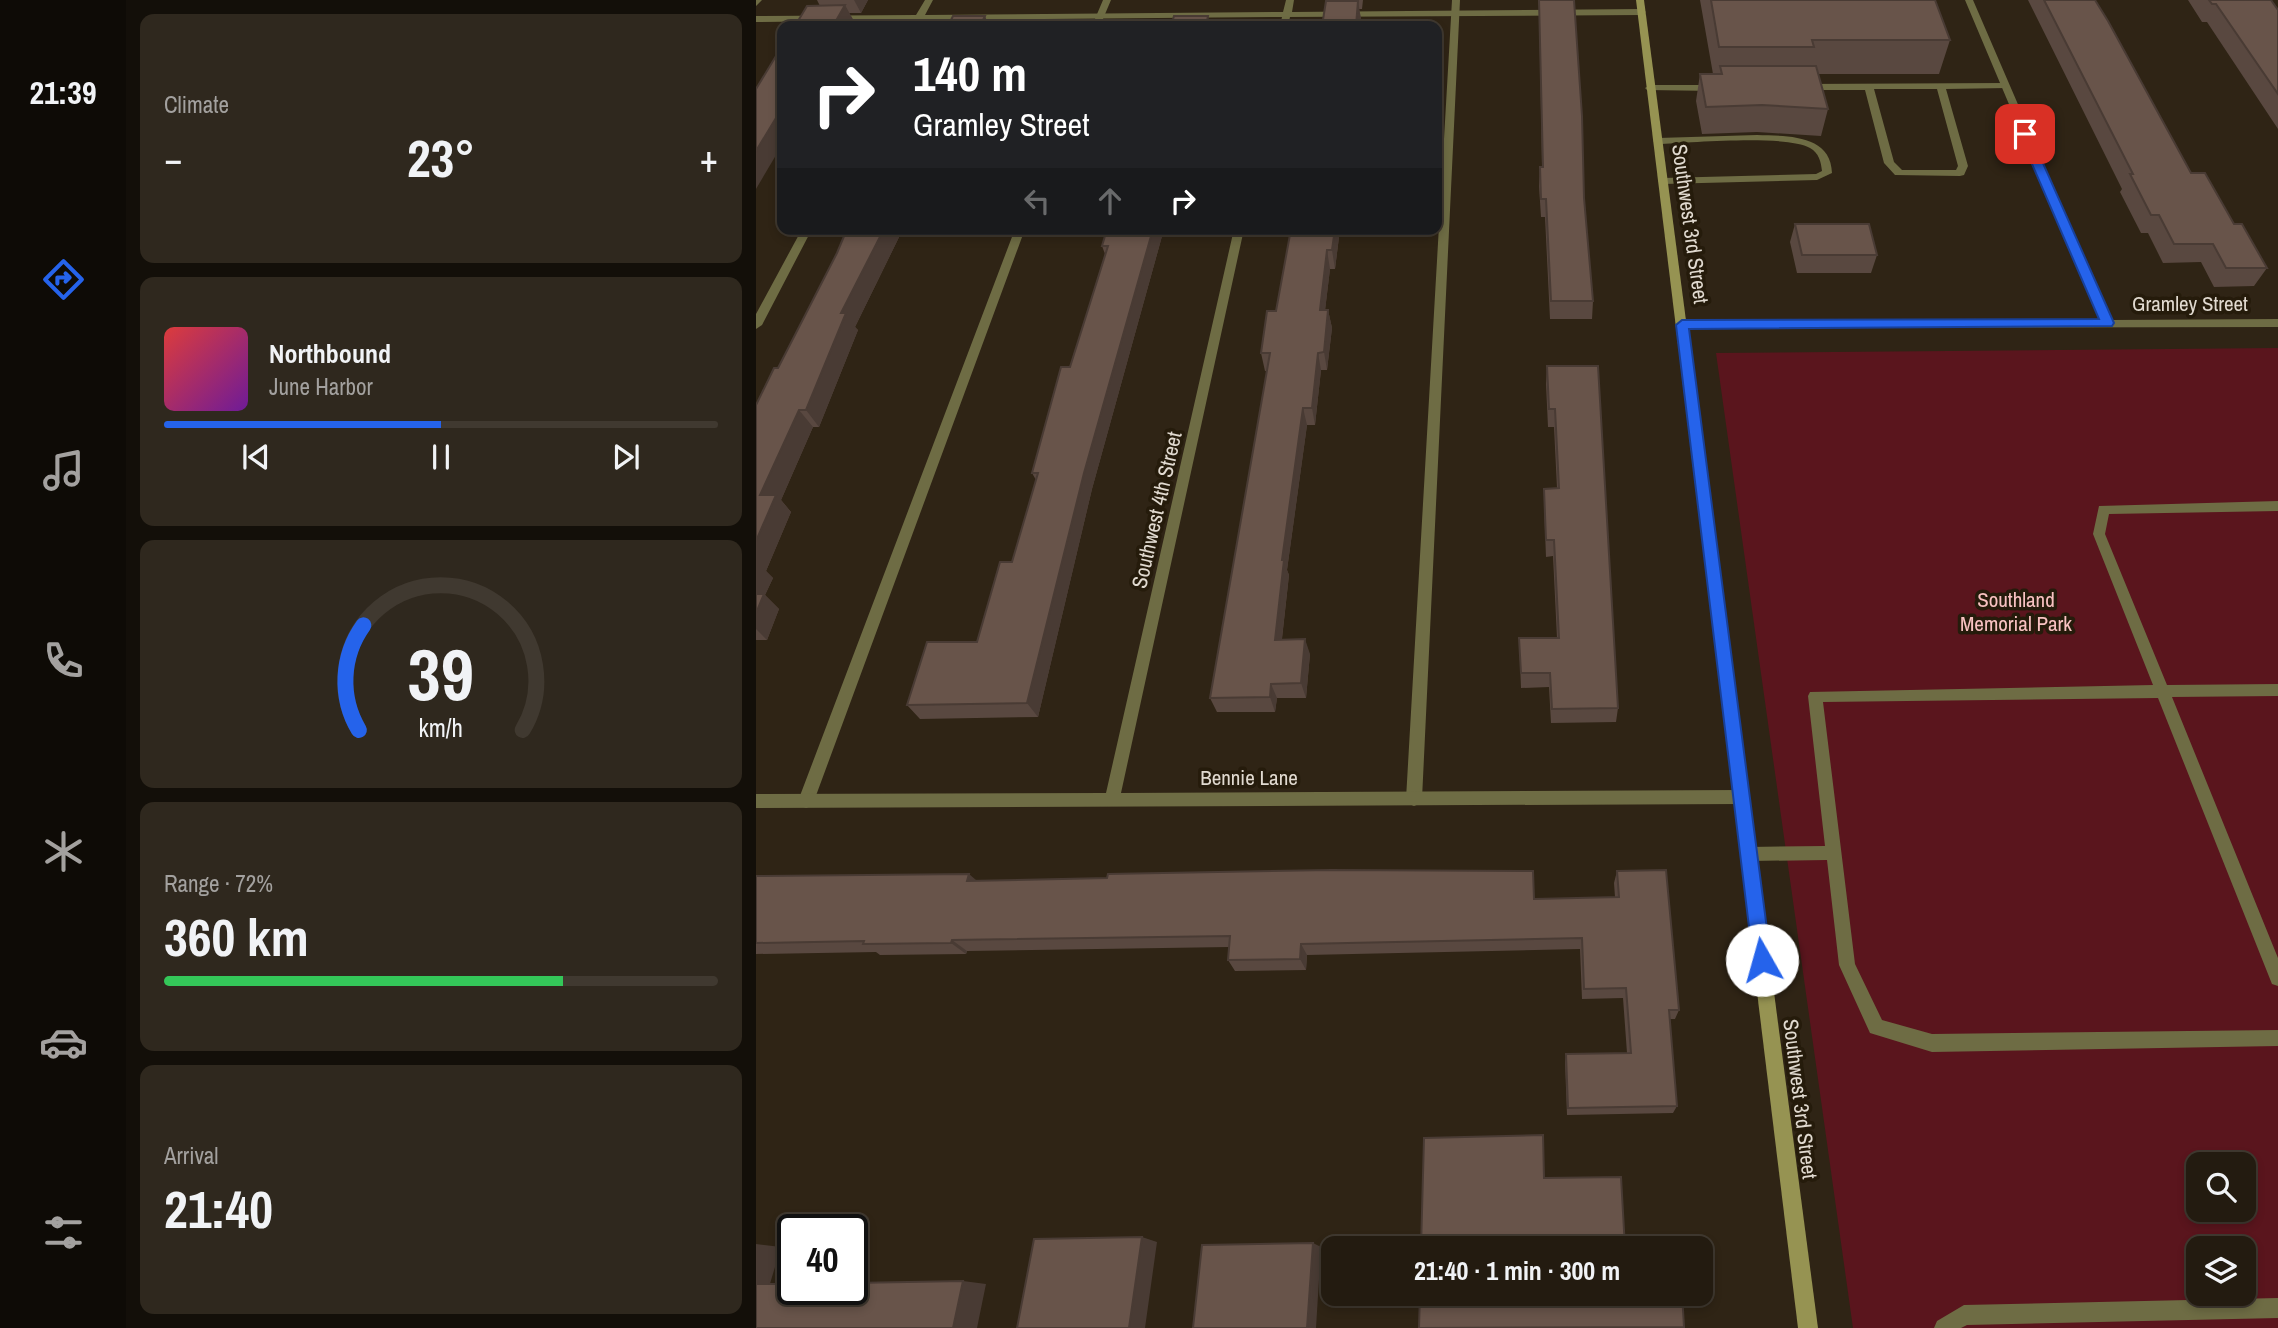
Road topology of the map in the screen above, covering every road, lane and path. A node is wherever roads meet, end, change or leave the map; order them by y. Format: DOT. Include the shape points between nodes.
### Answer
graph roads {
  1 [pos="929,0"];
  2 [pos="1107,0"];
  3 [pos="1290,0"];
  4 [pos="1456,0"];
  5 [pos="1969,0"];
  6 [pos="1641,6"];
  7 [pos="1455,13"];
  8 [pos="1287,14"];
  9 [pos="1100,16"];
  10 [pos="756,19"];
  11 [pos="863,21"];
  12 [pos="918,21"];
  13 [pos="948,21"];
  14 [pos="1098,21"];
  15 [pos="1285,21"];
  16 [pos="2004,86"];
  17 [pos="1788,87"];
  18 [pos="1869,87"];
  19 [pos="1941,87"];
  20 [pos="1650,88"];
  21 [pos="1734,88"];
  22 [pos="1658,141"];
  23 [pos="1663,180"];
  24 [pos="804,235"];
  25 [pos="1018,235"];
  26 [pos="1238,235"];
  27 [pos="2107,323"];
  28 [pos="2278,323"];
  29 [pos="756,325"];
  30 [pos="1682,325"];
  31 [pos="2278,506"];
  32 [pos="2278,690"];
  33 [pos="2164,691"];
  34 [pos="1741,797"];
  35 [pos="1414,799"];
  36 [pos="806,800"];
  37 [pos="1112,800"];
  38 [pos="756,801"];
  39 [pos="1832,853"];
  40 [pos="1749,854"];
  41 [pos="2278,978"];
  42 [pos="2278,1038"];
  43 [pos="2278,1308"];
  44 [pos="1808,1328"];
  45 [pos="1944,1328"];
  1 -- 12 [label="street"];
  2 -- 9 [label="street"];
  3 -- 8 [label="street"];
  4 -- 7 [label="street"];
  5 -- 16 [label="street"];
  6 -- 7 [label="street"];
  6 -- 20 [label="street, Southwest 3rd Street"];
  7 -- 8 [label="street"];
  7 -- 35 [label="street"];
  8 -- 9 [label="street"];
  8 -- 15 [label="street"];
  9 -- 13 [label="street"];
  9 -- 14 [label="street"];
  10 -- 11 [label="street"];
  16 -- 19 [label="street"];
  16 -- 27 [label="street"];
  17 -- 18 [label="street"];
  18 -- 19 [label="street"];
  18 -- 19 [label="street" via="1889,163 1899,173 1960,173 1963,166"];
  20 -- 21 [label="street"];
  20 -- 22 [label="street, Southwest 3rd Street"];
  22 -- 23 [label="street, Southwest 3rd Street"];
  22 -- 23 [label="street" via="1785,140 1820,150 1828,164 1827,173 1817,177"];
  23 -- 30 [label="street, Southwest 3rd Street"];
  24 -- 29 [label="street"];
  25 -- 36 [label="street"];
  26 -- 37 [label="street, Southwest 4th Street"];
  27 -- 28 [label="street, Gramley Street"];
  27 -- 30 [label="street, Gramley Street"];
  30 -- 34 [label="street, Southwest 3rd Street"];
  31 -- 33 [label="street" via="2104,509 2099,534"];
  32 -- 33 [label="street"];
  33 -- 39 [label="street" via="1815,696"];
  33 -- 41 [label="street"];
  34 -- 35 [label="street, Bennie Lane"];
  34 -- 40 [label="street, Southwest 3rd Street"];
  35 -- 37 [label="street, Bennie Lane"];
  36 -- 37 [label="street, Bennie Lane"];
  36 -- 38 [label="street, Bennie Lane"];
  39 -- 40 [label="street"];
  39 -- 42 [label="street" via="1847,965 1877,1027 1932,1043"];
  40 -- 44 [label="street, Southwest 3rd Street"];
  43 -- 45 [label="street" via="1964,1315"];
}
